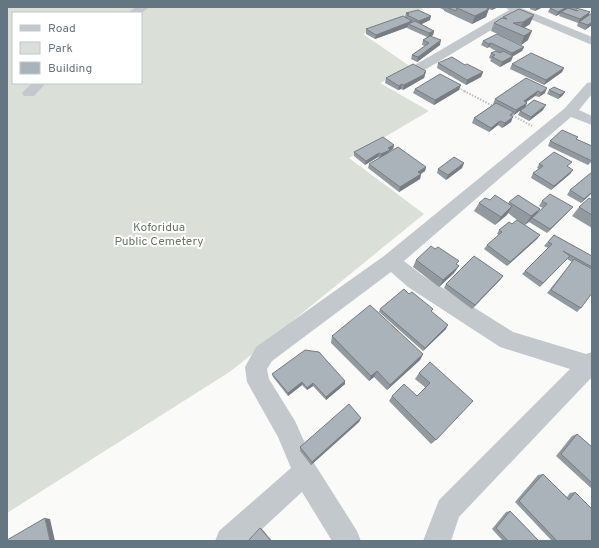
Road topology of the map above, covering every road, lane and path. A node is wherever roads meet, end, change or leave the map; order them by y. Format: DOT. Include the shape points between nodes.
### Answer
graph roads {
  1 [pos="146,7"];
  2 [pos="514,8"];
  3 [pos="134,12"];
  4 [pos="592,41"];
  5 [pos="419,68"];
  6 [pos="38,84"];
  7 [pos="454,86"];
  8 [pos="592,86"];
  9 [pos="30,93"];
  10 [pos="496,107"];
  11 [pos="503,111"];
  12 [pos="570,111"];
  13 [pos="592,121"];
  14 [pos="545,132"];
  15 [pos="391,261"];
  16 [pos="591,364"];
  17 [pos="305,472"];
  18 [pos="230,541"];
  19 [pos="347,541"];
  20 [pos="437,541"];
  1 -- 3 [label="street"];
  2 -- 4 [label="street"];
  2 -- 5 [label="street"];
  6 -- 9 [label="street"];
  7 -- 10 [label="path"];
  8 -- 12 [label="street"];
  11 -- 14 [label="path"];
  12 -- 13 [label="street"];
  12 -- 14 [label="street"];
  14 -- 15 [label="street"];
  15 -- 16 [label="street" via="415,281 507,340"];
  15 -- 17 [label="street" via="264,354 256,367 258,382 287,429"];
  16 -- 20 [label="street" via="448,508"];
  17 -- 18 [label="street"];
  17 -- 19 [label="street"];
}
